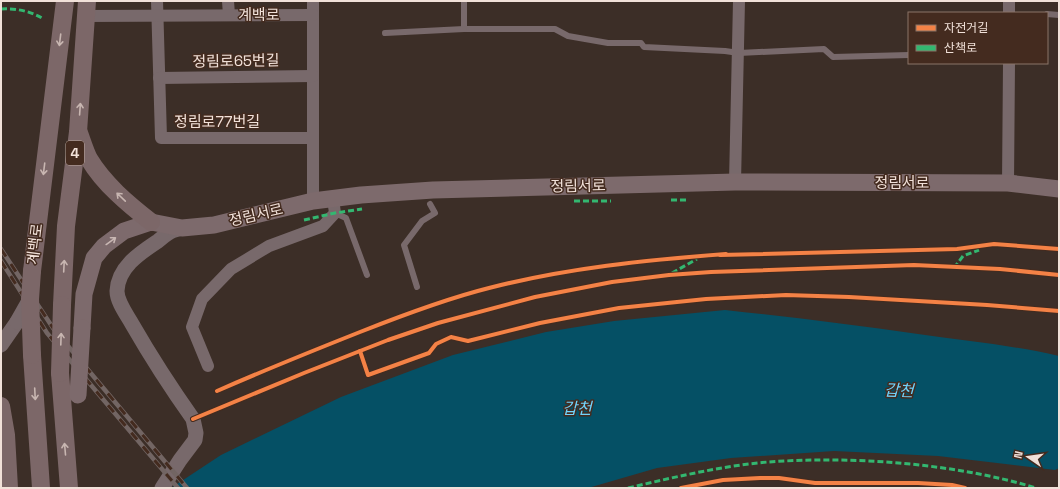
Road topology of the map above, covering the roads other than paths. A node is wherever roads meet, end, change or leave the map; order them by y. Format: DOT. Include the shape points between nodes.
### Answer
graph roads {
  1 [pos="65,1"];
  2 [pos="158,1"];
  3 [pos="228,1"];
  4 [pos="312,1"];
  5 [pos="464,1"];
  6 [pos="739,1"];
  7 [pos="1009,1"];
  8 [pos="86,8"];
  9 [pos="1009,12"];
  10 [pos="1048,14"];
  11 [pos="1059,14"];
  12 [pos="158,15"];
  13 [pos="229,15"];
  14 [pos="313,15"];
  15 [pos="464,29"];
  16 [pos="384,33"];
  17 [pos="739,53"];
  18 [pos="908,55"];
  19 [pos="1009,64"];
  20 [pos="313,76"];
  21 [pos="159,78"];
  22 [pos="78,132"];
  23 [pos="313,138"];
  24 [pos="736,182"];
  25 [pos="1008,183"];
  26 [pos="1059,189"];
  27 [pos="313,201"];
  28 [pos="430,204"];
  29 [pos="334,206"];
  30 [pos="151,222"];
  31 [pos="182,228"];
  32 [pos="367,275"];
  33 [pos="417,287"];
  34 [pos="30,299"];
  35 [pos="1,346"];
  36 [pos="208,366"];
  37 [pos="1,406"];
  38 [pos="63,419"];
  39 [pos="9,488"];
  40 [pos="41,488"];
  41 [pos="69,488"];
  42 [pos="162,488"];
  1 -- 34 [label="main road, 계백로 / 4, one-way, bridge"];
  2 -- 12 [label="street, 정림로77번길"];
  3 -- 13 [label="street"];
  4 -- 14 [label="street"];
  5 -- 15 [label="lane"];
  6 -- 17 [label="street"];
  7 -- 9 [label="street"];
  8 -- 12 [label="street, 계백로"];
  22 -- 8 [label="main road, 계백로 / 4, one-way"];
  10 -- 11 [label="lane"];
  12 -- 13 [label="street, 계백로"];
  12 -- 21 [label="street, 정림로77번길"];
  13 -- 14 [label="street, 계백로"];
  14 -- 20 [label="street"];
  15 -- 16 [label="lane"];
  15 -- 17 [label="lane" via="555,29 568,36 608,43 642,43 644,47 725,50"];
  17 -- 18 [label="lane" via="824,49 833,56"];
  17 -- 24 [label="street"];
  19 -- 25 [label="street"];
  20 -- 21 [label="street, 정림로65번길"];
  20 -- 23 [label="street"];
  21 -- 23 [label="street, 정림로77번길" via="161,138"];
  30 -- 22 [label="main road, one-way" via="108,184 89,158"];
  38 -- 22 [label="main road, 계백로 / 4, one-way, bridge" via="60,373 66,226"];
  23 -- 27 [label="street"];
  24 -- 25 [label="main road, 정림서로"];
  24 -- 29 [label="main road, 정림서로" via="433,190"];
  25 -- 26 [label="main road, 정림서로"];
  27 -- 29 [label="main road, 정림서로"];
  27 -- 31 [label="main road, 정림서로" via="214,225"];
  28 -- 33 [label="lane" via="435,213 422,221 404,245"];
  29 -- 32 [label="lane" via="346,218"];
  29 -- 36 [label="street" via="323,226 269,246 231,268 202,299 192,327"];
  30 -- 31 [label="main road, 정림서로"];
  38 -- 30 [label="main road, one-way, bridge" via="78,395 84,294 94,258 104,246 124,231"];
  31 -- 42 [label="street" via="170,232 132,260 125,269 117,292 120,304 136,332 193,419 196,428 195,440"];
  34 -- 35 [label="street, bridge"];
  34 -- 40 [label="main road, 계백로 / 4, one-way, bridge"];
  37 -- 39 [label="main road" via="6,435"];
  41 -- 38 [label="main road, 4, one-way"];
}
